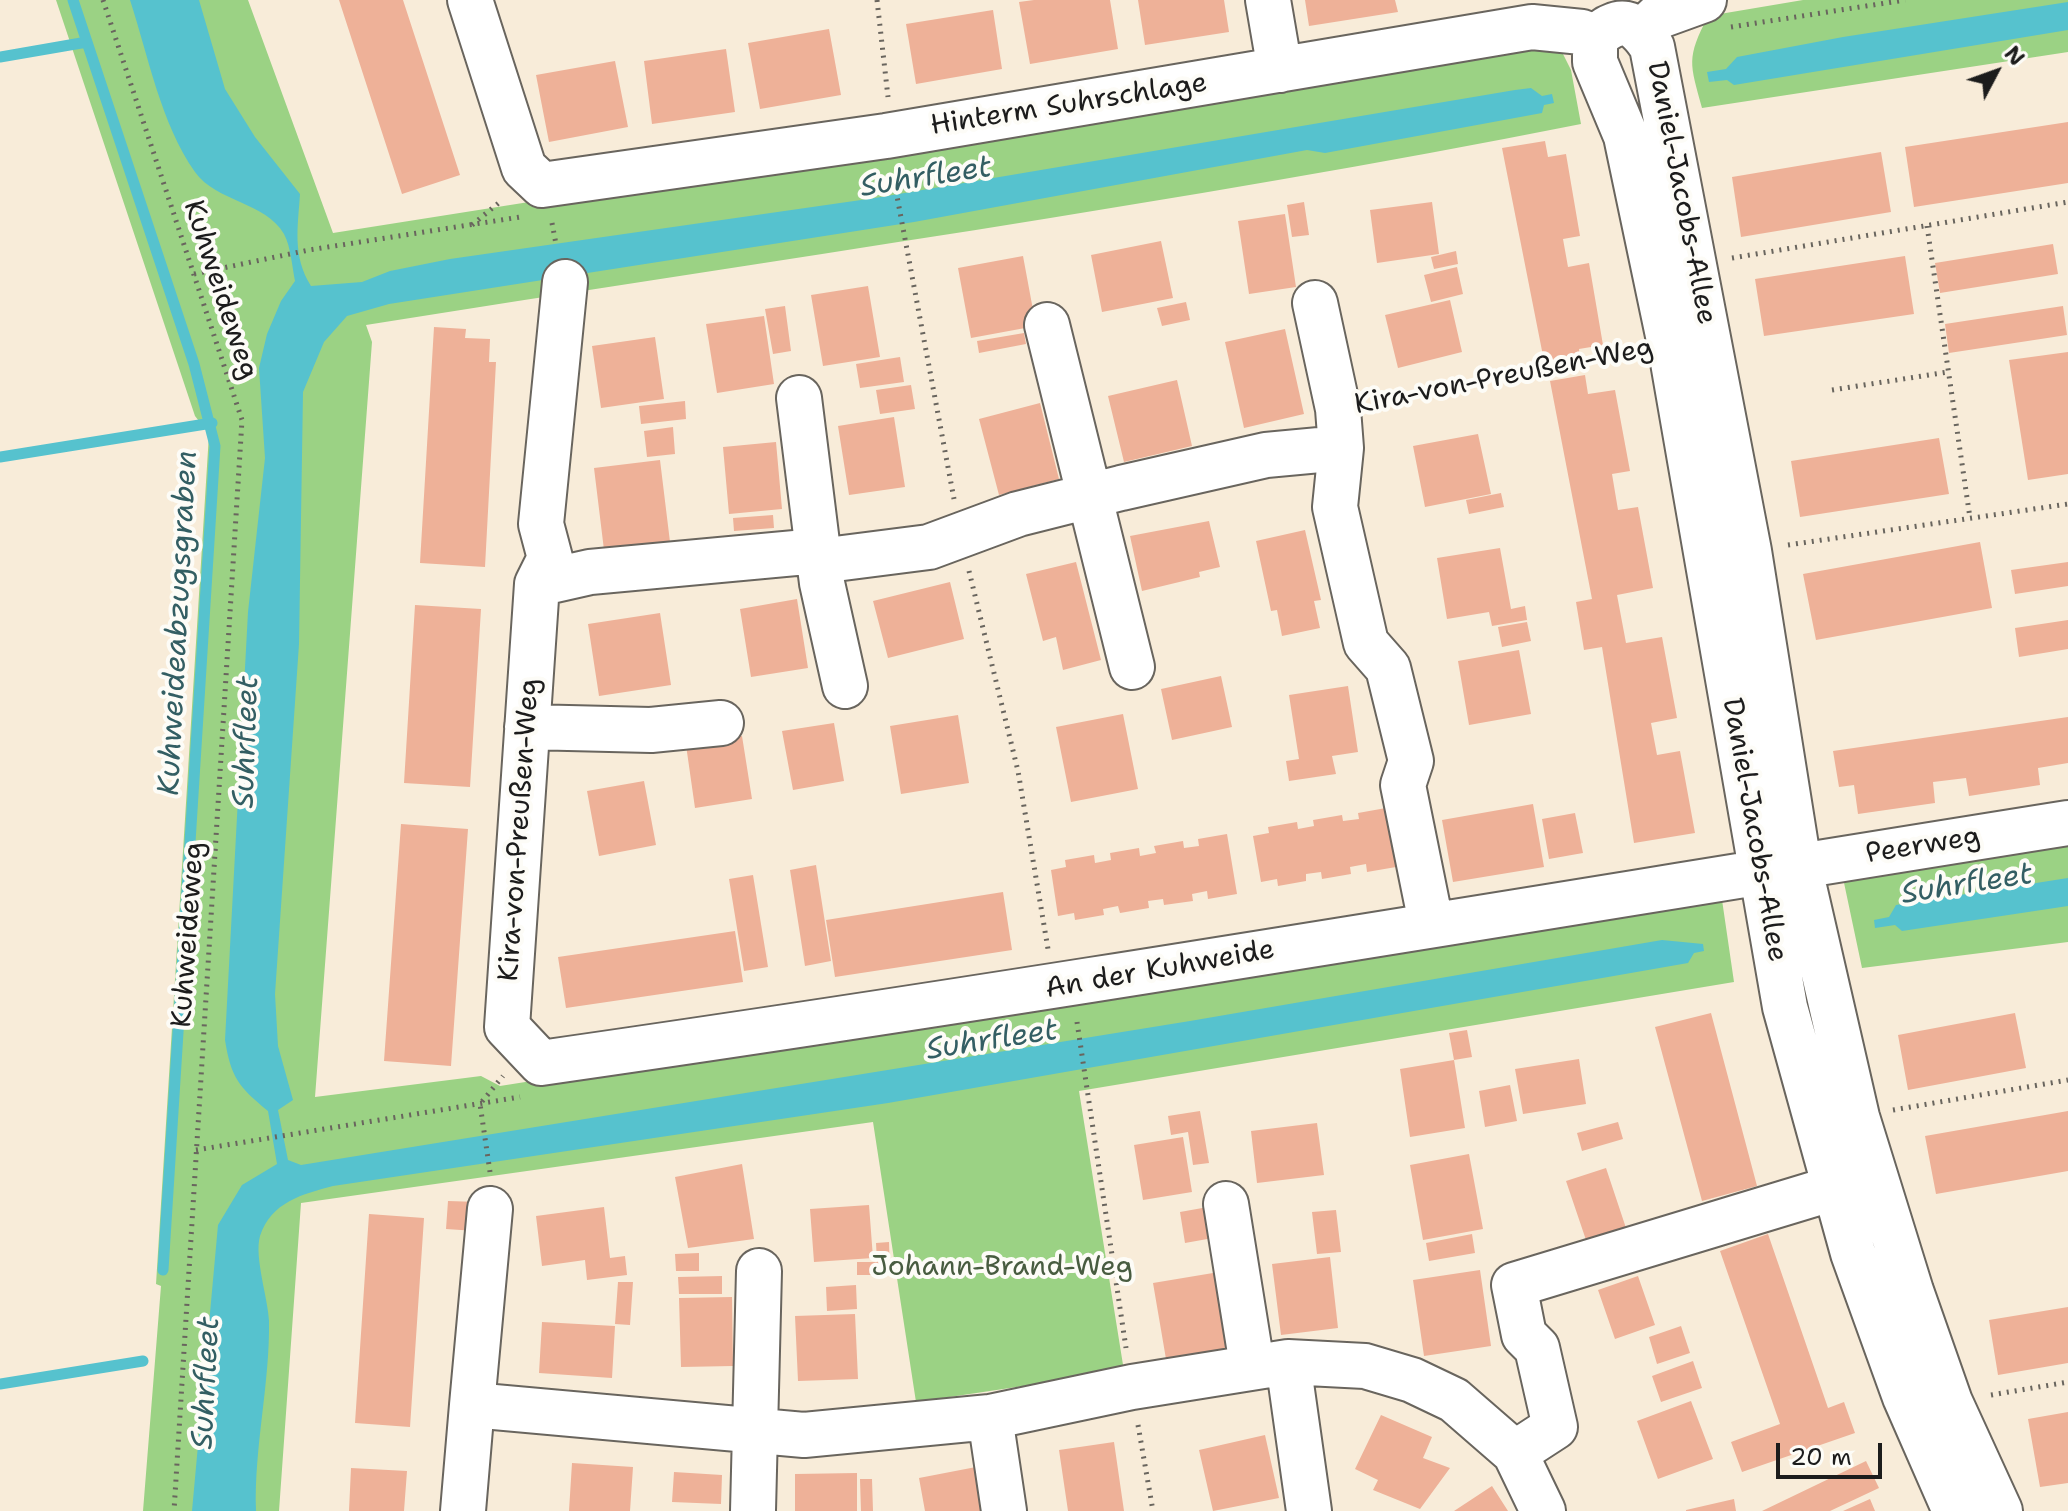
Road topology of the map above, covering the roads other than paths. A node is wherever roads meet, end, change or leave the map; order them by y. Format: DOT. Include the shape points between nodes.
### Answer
graph roads {
  1 [pos="470,0"];
  2 [pos="1268,0"];
  3 [pos="1714,14"];
  4 [pos="1642,31"];
  5 [pos="1595,38"];
  6 [pos="1280,70"];
  7 [pos="565,282"];
  8 [pos="1315,303"];
  9 [pos="1047,325"];
  10 [pos="799,398"];
  11 [pos="1340,429"];
  12 [pos="1088,496"];
  13 [pos="817,551"];
  14 [pos="537,584"];
  15 [pos="1132,667"];
  16 [pos="845,686"];
  17 [pos="721,723"];
  18 [pos="527,727"];
  19 [pos="2068,823"];
  20 [pos="1779,869"];
  21 [pos="1431,923"];
  22 [pos="541,1063"];
  23 [pos="1834,1188"];
  24 [pos="491,1198"];
  25 [pos="1226,1204"];
  26 [pos="759,1271"];
  27 [pos="1270,1364"];
  28 [pos="472,1405"];
  29 [pos="990,1417"];
  30 [pos="756,1428"];
  31 [pos="1515,1453"];
  32 [pos="463,1511"];
  33 [pos="753,1511"];
  34 [pos="1004,1511"];
  35 [pos="1309,1511"];
  36 [pos="1543,1511"];
  37 [pos="1955,1511"];
  38 [pos="2000,1511"];
  1 -- 6 [label="street, Hinterm Suhrschlage" via="524,168 542,185 893,153"];
  2 -- 6 [label="street"];
  3 -- 4 [label="street" via="1657,17"];
  4 -- 5 [label="street, Daniel-Jacobs-Allee" via="1631,24 1614,24"];
  4 -- 20 [label="street, Daniel-Jacobs-Allee" via="1652,47 1749,551"];
  5 -- 6 [label="street, Hinterm Suhrschlage" via="1532,27"];
  5 -- 20 [label="street, Daniel-Jacobs-Allee" via="1595,62 1626,136"];
  7 -- 14 [label="street, Kira-von-Preußen-Weg" via="541,524 550,558"];
  8 -- 11 [label="street, Kira-von-Preußen-Weg"];
  9 -- 12 [label="street"];
  10 -- 13 [label="street"];
  11 -- 12 [label="street, Kira-von-Preußen-Weg" via="1266,455"];
  11 -- 21 [label="street, Kira-von-Preußen-Weg" via="1335,507 1366,643 1388,668 1411,761 1403,785"];
  12 -- 13 [label="street, Kira-von-Preußen-Weg" via="1018,514 929,547 835,559"];
  12 -- 15 [label="street"];
  13 -- 14 [label="street, Kira-von-Preußen-Weg" via="590,572"];
  13 -- 16 [label="street"];
  14 -- 18 [label="street, Kira-von-Preußen-Weg"];
  17 -- 18 [label="street" via="651,730"];
  18 -- 22 [label="street, Kira-von-Preußen-Weg" via="507,1027"];
  19 -- 20 [label="street, Peerweg"];
  20 -- 21 [label="street, An der Kuhweide"];
  20 -- 23 [label="street, Daniel-Jacobs-Allee" via="1785,1007"];
  20 -- 38 [label="street, Daniel-Jacobs-Allee" via="1911,1291 1950,1402"];
  21 -- 22 [label="street, An der Kuhweide" via="1065,999"];
  23 -- 31 [label="street" via="1514,1285 1524,1335 1537,1348 1555,1427"];
  23 -- 37 [label="street, Daniel-Jacobs-Allee" via="1900,1383"];
  24 -- 28 [label="street"];
  25 -- 27 [label="street"];
  26 -- 30 [label="street"];
  27 -- 29 [label="street"];
  27 -- 31 [label="street" via="1365,1366 1412,1380 1454,1400"];
  27 -- 35 [label="street"];
  28 -- 30 [label="street"];
  28 -- 32 [label="street"];
  29 -- 30 [label="street" via="804,1435"];
  29 -- 34 [label="street"];
  30 -- 33 [label="street"];
  31 -- 36 [label="street"];
}
